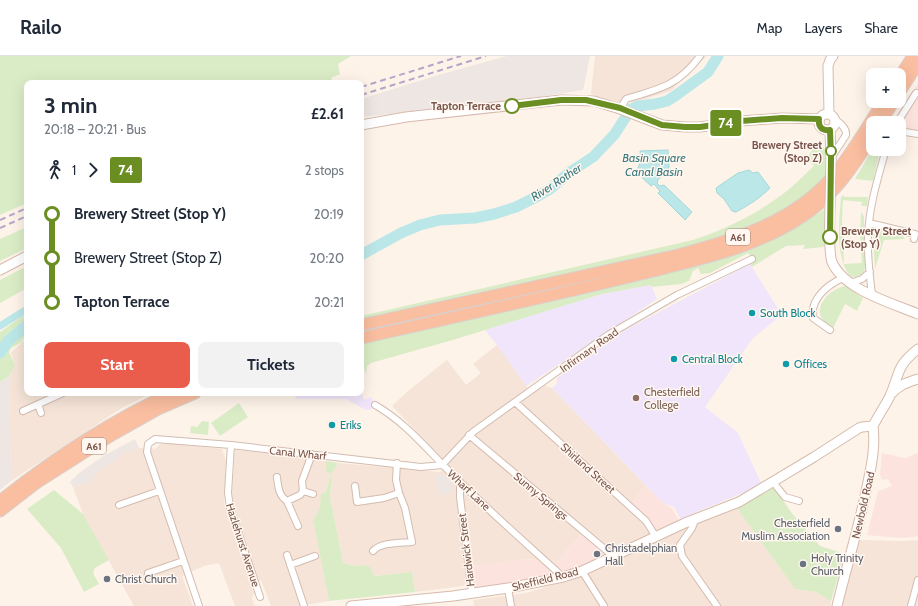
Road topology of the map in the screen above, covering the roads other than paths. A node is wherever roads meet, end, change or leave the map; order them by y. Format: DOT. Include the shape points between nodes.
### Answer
graph roads {
  1 [pos="700,56"];
  2 [pos="833,56"];
  3 [pos="913,56"];
  4 [pos="918,63"];
  5 [pos="905,68"];
  6 [pos="906,82"];
  7 [pos="918,93"];
  8 [pos="620,108"];
  9 [pos="880,108"];
  10 [pos="832,116"];
  11 [pos="901,116"];
  12 [pos="819,119"];
  13 [pos="364,124"];
  14 [pos="830,130"];
  15 [pos="906,132"];
  16 [pos="918,134"];
  17 [pos="866,146"];
  18 [pos="884,156"];
  19 [pos="831,158"];
  20 [pos="869,223"];
  21 [pos="914,239"];
  22 [pos="24,258"];
  23 [pos="752,258"];
  24 [pos="0,270"];
  25 [pos="870,272"];
  26 [pos="846,280"];
  27 [pos="872,295"];
  28 [pos="918,314"];
  29 [pos="364,324"];
  30 [pos="830,330"];
  31 [pos="364,337"];
  32 [pos="918,349"];
  33 [pos="918,379"];
  34 [pos="56,396"];
  35 [pos="166,396"];
  36 [pos="188,396"];
  37 [pos="890,396"];
  38 [pos="515,402"];
  39 [pos="38,404"];
  40 [pos="375,405"];
  41 [pos="23,411"];
  42 [pos="41,413"];
  43 [pos="874,426"];
  44 [pos="469,435"];
  45 [pos="231,445"];
  46 [pos="312,454"];
  47 [pos="397,463"];
  48 [pos="442,465"];
  49 [pos="277,478"];
  50 [pos="460,482"];
  51 [pos="773,482"];
  52 [pos="355,486"];
  53 [pos="159,491"];
  54 [pos="303,491"];
  55 [pos="399,493"];
  56 [pos="312,494"];
  57 [pos="0,501"];
  58 [pos="287,501"];
  59 [pos="800,501"];
  60 [pos="118,505"];
  61 [pos="0,511"];
  62 [pos="696,518"];
  63 [pos="298,526"];
  64 [pos="656,537"];
  65 [pos="373,551"];
  66 [pos="287,555"];
  67 [pos="315,556"];
  68 [pos="613,556"];
  69 [pos="183,561"];
  70 [pos="290,566"];
  71 [pos="582,571"];
  72 [pos="148,573"];
  73 [pos="563,577"];
  74 [pos="918,581"];
  75 [pos="508,588"];
  76 [pos="472,593"];
  77 [pos="260,598"];
  78 [pos="199,606"];
  79 [pos="304,606"];
  80 [pos="350,606"];
  81 [pos="511,606"];
  82 [pos="604,606"];
  83 [pos="717,606"];
  84 [pos="837,606"];
  85 [pos="911,606"];
  1 -- 8 [label="street" via="692,67 673,83 626,99"];
  2 -- 10 [label="main road" via="828,66"];
  3 -- 5 [label="highway"];
  4 -- 6 [label="highway"];
  7 -- 11 [label="street"];
  8 -- 12 [label="main road" via="662,125 685,127 782,118"];
  8 -- 13 [label="main road" via="586,100 561,100"];
  9 -- 29 [label="highway, A61" via="832,177 793,210 769,224 717,244 678,255"];
  10 -- 12 [label="main road" via="823,114"];
  10 -- 14 [label="main road" via="834,125"];
  10 -- 19 [label="street" via="842,125 846,134"];
  12 -- 14 [label="main road" via="820,128"];
  14 -- 19 [label="main road"];
  15 -- 16 [label="street"];
  17 -- 31 [label="highway, A61" via="834,191 801,218 776,232 720,254 588,287"];
  18 -- 20 [label="street"];
  19 -- 26 [label="main road, bridge" via="832,262"];
  20 -- 21 [label="street" via="915,234"];
  20 -- 25 [label="street"];
  22 -- 24 [label="main road"];
  23 -- 38 [label="street, Infirmary Road" via="704,281 608,335"];
  25 -- 26 [label="street" via="862,279"];
  25 -- 27 [label="street"];
  26 -- 27 [label="main road"];
  26 -- 30 [label="street" via="835,281 814,302 813,318"];
  27 -- 28 [label="main road"];
  32 -- 37 [label="main road" via="902,364"];
  33 -- 37 [label="main road" via="899,386"];
  34 -- 39 [label="street"];
  35 -- 57 [label="highway, A61" via="105,427 32,475"];
  36 -- 61 [label="highway, A61" via="158,409 110,436 36,482"];
  37 -- 43 [label="main road"];
  38 -- 44 [label="street, Infirmary Road"];
  38 -- 64 [label="street, Shirland Street" via="646,521"];
  39 -- 41 [label="street"];
  39 -- 42 [label="street"];
  40 -- 48 [label="street, Wharf Lane" via="390,414"];
  43 -- 51 [label="main road, Sheffield Road" via="859,428"];
  43 -- 84 [label="main road, Newbold Road" via="874,456"];
  44 -- 48 [label="street, Infirmary Road"];
  44 -- 68 [label="street, Sunny Springs"];
  45 -- 46 [label="street, Canal Wharf"];
  45 -- 53 [label="street, Canal Wharf" via="155,439 148,444 146,452"];
  45 -- 77 [label="street, Hazlehurst Avenue" via="228,494 230,508"];
  46 -- 47 [label="street, Canal Wharf"];
  46 -- 54 [label="street" via="302,481"];
  47 -- 48 [label="street, Canal Wharf" via="421,467"];
  47 -- 55 [label="street" via="396,480"];
  48 -- 50 [label="street, Wharf Lane"];
  49 -- 58 [label="street" via="281,495"];
  50 -- 73 [label="street, Wharf Lane"];
  50 -- 76 [label="street, Hardwick Street"];
  51 -- 59 [label="street" via="785,497"];
  51 -- 62 [label="main road, Sheffield Road" via="740,502"];
  52 -- 55 [label="street" via="357,502"];
  53 -- 60 [label="street"];
  53 -- 69 [label="street"];
  54 -- 56 [label="street"];
  54 -- 58 [label="street"];
  55 -- 65 [label="street" via="406,508 412,542 377,547"];
  58 -- 63 [label="street"];
  62 -- 64 [label="main road, Sheffield Road"];
  62 -- 83 [label="street" via="680,545 682,556"];
  64 -- 68 [label="main road, Sheffield Road"];
  66 -- 70 [label="street"];
  67 -- 70 [label="street"];
  68 -- 71 [label="main road, Sheffield Road"];
  69 -- 72 [label="street"];
  69 -- 78 [label="street"];
  70 -- 79 [label="street"];
  71 -- 73 [label="main road, Sheffield Road"];
  71 -- 82 [label="street"];
  73 -- 75 [label="main road, Sheffield Road"];
  74 -- 85 [label="street"];
  75 -- 76 [label="main road, Sheffield Road"];
  75 -- 81 [label="street"];
  76 -- 80 [label="main road, Sheffield Road"];
}
